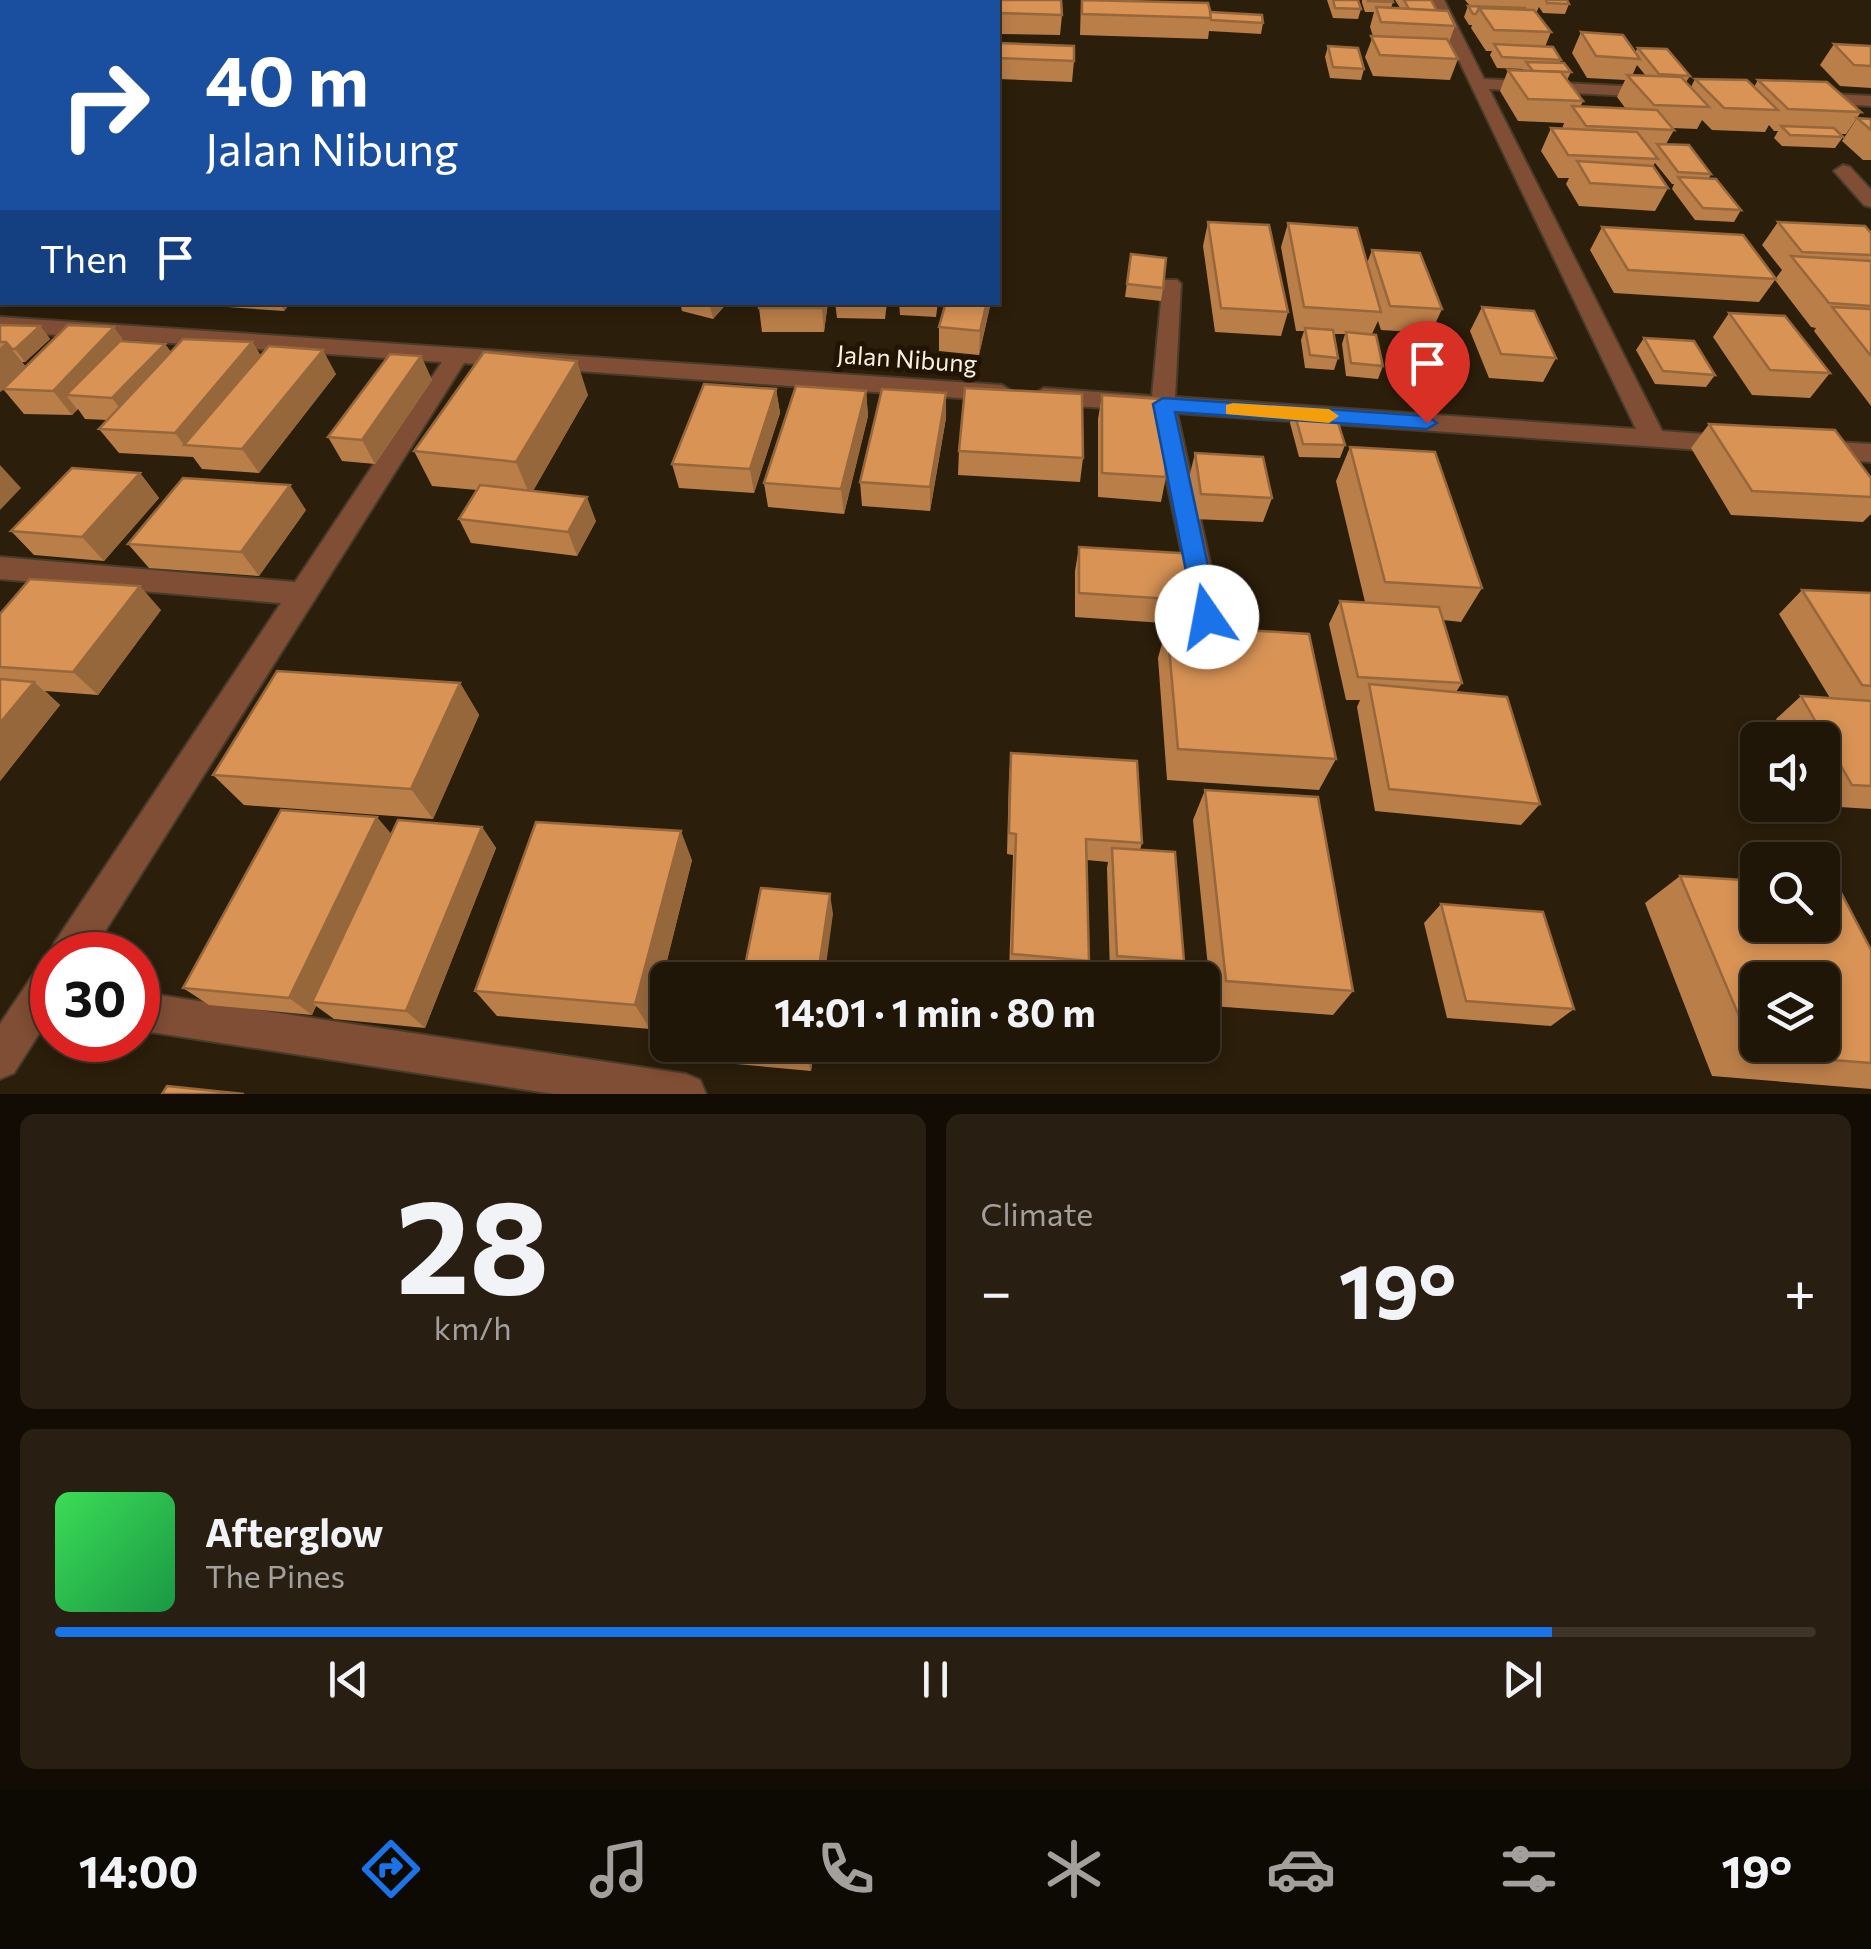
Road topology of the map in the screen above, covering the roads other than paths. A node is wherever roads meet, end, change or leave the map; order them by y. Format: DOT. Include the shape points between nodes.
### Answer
graph roads {
  1 [pos="1437,0"];
  2 [pos="1478,84"];
  3 [pos="1675,92"];
  4 [pos="1792,98"];
  5 [pos="1871,101"];
  6 [pos="1844,170"];
  7 [pos="1871,200"];
  8 [pos="1170,284"];
  9 [pos="0,324"];
  10 [pos="456,356"];
  11 [pos="1163,404"];
  12 [pos="1653,438"];
  13 [pos="1752,445"];
  14 [pos="1792,448"];
  15 [pos="1831,450"];
  16 [pos="1871,454"];
  17 [pos="1851,478"];
  18 [pos="0,568"];
  19 [pos="302,594"];
  20 [pos="1207,617"];
  21 [pos="83,932"];
  22 [pos="160,1014"];
  23 [pos="30,1018"];
  24 [pos="0,1060"];
  25 [pos="686,1094"];
  1 -- 2 [label="street"];
  2 -- 3 [label="street"];
  2 -- 12 [label="street"];
  4 -- 5 [label="street"];
  6 -- 7 [label="street"];
  8 -- 11 [label="street"];
  9 -- 10 [label="street, Jalan Nibung"];
  10 -- 11 [label="street, Jalan Nibung"];
  10 -- 19 [label="street"];
  11 -- 12 [label="street, Jalan Nibung"];
  11 -- 20 [label="street"];
  12 -- 13 [label="street, Jalan Nibung"];
  14 -- 15 [label="street"];
  15 -- 16 [label="street"];
  15 -- 17 [label="street"];
  18 -- 19 [label="street"];
  19 -- 21 [label="street"];
  22 -- 25 [label="street"];
  23 -- 24 [label="street"];
}
